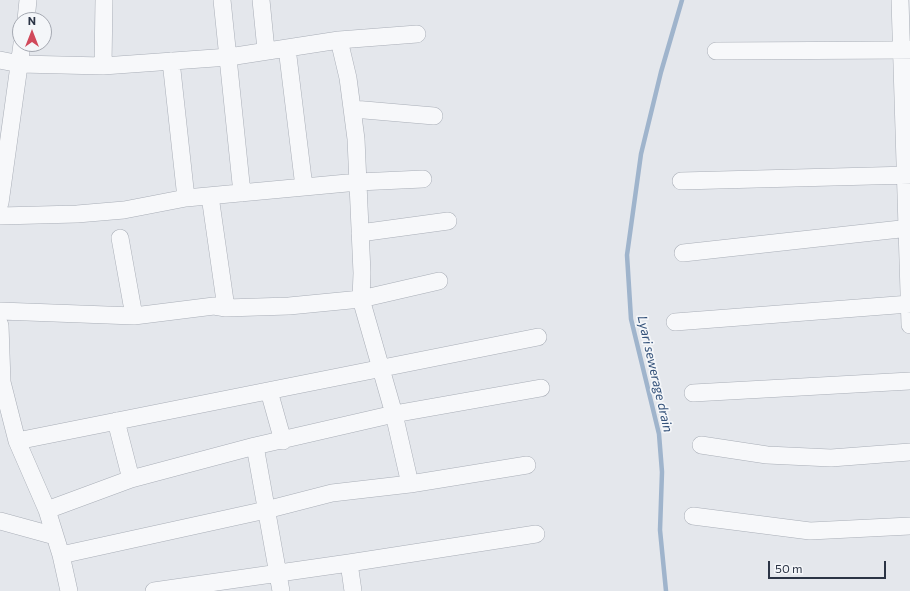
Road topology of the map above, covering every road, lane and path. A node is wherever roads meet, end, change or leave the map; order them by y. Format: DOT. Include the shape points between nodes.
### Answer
graph roads {
  1 [pos="28,0"];
  2 [pos="104,0"];
  3 [pos="222,0"];
  4 [pos="261,0"];
  5 [pos="900,0"];
  6 [pos="27,12"];
  7 [pos="417,34"];
  8 [pos="339,40"];
  9 [pos="287,48"];
  10 [pos="266,50"];
  11 [pos="906,50"];
  12 [pos="716,51"];
  13 [pos="21,52"];
  14 [pos="229,57"];
  15 [pos="0,60"];
  16 [pos="171,61"];
  17 [pos="20,64"];
  18 [pos="103,66"];
  19 [pos="353,109"];
  20 [pos="434,116"];
  21 [pos="907,128"];
  22 [pos="4,150"];
  23 [pos="908,175"];
  24 [pos="423,179"];
  25 [pos="682,181"];
  26 [pos="358,182"];
  27 [pos="304,187"];
  28 [pos="1,189"];
  29 [pos="242,193"];
  30 [pos="210,196"];
  31 [pos="186,198"];
  32 [pos="0,203"];
  33 [pos="0,216"];
  34 [pos="448,221"];
  35 [pos="909,228"];
  36 [pos="360,233"];
  37 [pos="120,238"];
  38 [pos="683,253"];
  39 [pos="439,281"];
  40 [pos="360,299"];
  41 [pos="910,304"];
  42 [pos="226,308"];
  43 [pos="0,311"];
  44 [pos="134,316"];
  45 [pos="675,322"];
  46 [pos="910,324"];
  47 [pos="0,325"];
  48 [pos="538,338"];
  49 [pos="381,369"];
  50 [pos="910,381"];
  51 [pos="541,388"];
  52 [pos="269,391"];
  53 [pos="693,393"];
  54 [pos="394,414"];
  55 [pos="116,421"];
  56 [pos="17,441"];
  57 [pos="283,441"];
  58 [pos="700,445"];
  59 [pos="255,446"];
  60 [pos="910,452"];
  61 [pos="527,465"];
  62 [pos="131,479"];
  63 [pos="410,484"];
  64 [pos="47,510"];
  65 [pos="266,510"];
  66 [pos="693,516"];
  67 [pos="0,521"];
  68 [pos="910,526"];
  69 [pos="536,534"];
  70 [pos="55,536"];
  71 [pos="61,555"];
  72 [pos="349,563"];
  73 [pos="278,573"];
  74 [pos="69,591"];
  75 [pos="154,591"];
  76 [pos="281,591"];
  77 [pos="353,591"];
  1 -- 6 [label="street"];
  2 -- 18 [label="street"];
  3 -- 14 [label="street"];
  4 -- 10 [label="street"];
  5 -- 11 [label="street"];
  7 -- 8 [label="street"];
  8 -- 9 [label="street"];
  8 -- 19 [label="street"];
  9 -- 10 [label="street"];
  9 -- 27 [label="street"];
  10 -- 14 [label="street"];
  11 -- 12 [label="street"];
  11 -- 21 [label="street"];
  13 -- 17 [label="street"];
  14 -- 16 [label="street"];
  14 -- 29 [label="street"];
  15 -- 17 [label="street"];
  16 -- 18 [label="street"];
  16 -- 31 [label="street"];
  17 -- 18 [label="street"];
  17 -- 22 [label="street"];
  19 -- 20 [label="street"];
  19 -- 26 [label="street"];
  21 -- 23 [label="street"];
  22 -- 28 [label="street"];
  23 -- 25 [label="street"];
  23 -- 35 [label="street"];
  24 -- 26 [label="street"];
  26 -- 27 [label="street"];
  26 -- 36 [label="street"];
  27 -- 29 [label="street"];
  28 -- 32 [label="street"];
  29 -- 30 [label="street"];
  30 -- 31 [label="street"];
  30 -- 42 [label="street"];
  31 -- 33 [label="street" via="77,214"];
  34 -- 36 [label="street"];
  35 -- 38 [label="street"];
  35 -- 41 [label="street"];
  36 -- 40 [label="street"];
  37 -- 44 [label="street"];
  39 -- 40 [label="street"];
  40 -- 42 [label="street" via="289,306"];
  40 -- 49 [label="street"];
  41 -- 45 [label="street"];
  41 -- 46 [label="street"];
  42 -- 44 [label="street" via="214,306"];
  43 -- 44 [label="street"];
  47 -- 56 [label="street" via="2,382"];
  48 -- 49 [label="street"];
  49 -- 52 [label="street"];
  49 -- 54 [label="street"];
  50 -- 53 [label="street"];
  51 -- 54 [label="street"];
  52 -- 55 [label="street"];
  52 -- 57 [label="street"];
  54 -- 57 [label="street"];
  54 -- 63 [label="street"];
  55 -- 56 [label="street"];
  55 -- 62 [label="street"];
  56 -- 64 [label="street"];
  57 -- 59 [label="street"];
  58 -- 60 [label="street" via="767,455 831,458"];
  59 -- 62 [label="street"];
  59 -- 65 [label="street"];
  61 -- 63 [label="street"];
  62 -- 64 [label="street"];
  63 -- 65 [label="street" via="332,493"];
  64 -- 70 [label="street"];
  65 -- 71 [label="street"];
  65 -- 73 [label="street"];
  66 -- 68 [label="street" via="810,531"];
  67 -- 70 [label="street"];
  69 -- 72 [label="street"];
  70 -- 71 [label="street"];
  71 -- 74 [label="street"];
  72 -- 73 [label="street"];
  72 -- 77 [label="street"];
  73 -- 75 [label="street"];
  73 -- 76 [label="street"];
}
